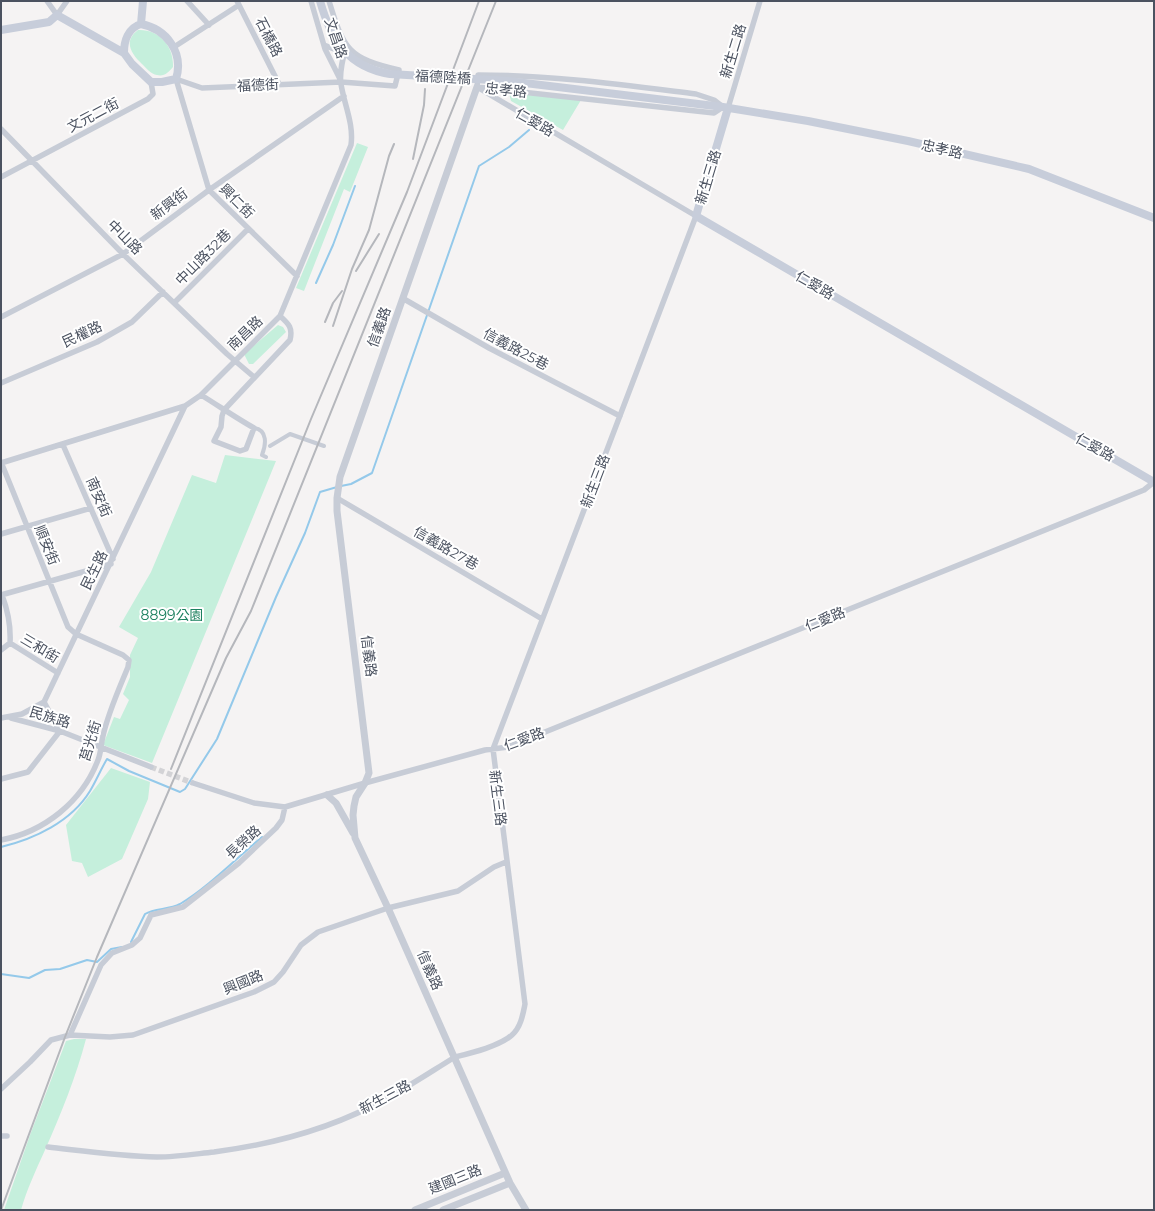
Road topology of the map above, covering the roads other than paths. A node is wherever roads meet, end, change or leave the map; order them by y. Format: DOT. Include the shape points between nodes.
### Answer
graph roads {
  1 [pos="47,1"];
  2 [pos="67,1"];
  3 [pos="143,1"];
  4 [pos="187,1"];
  5 [pos="311,1"];
  6 [pos="320,1"];
  7 [pos="329,1"];
  8 [pos="760,1"];
  9 [pos="238,3"];
  10 [pos="57,16"];
  11 [pos="141,24"];
  12 [pos="209,25"];
  13 [pos="1,30"];
  14 [pos="342,40"];
  15 [pos="324,45"];
  16 [pos="346,47"];
  17 [pos="174,48"];
  18 [pos="124,54"];
  19 [pos="176,79"];
  20 [pos="151,82"];
  21 [pos="341,82"];
  22 [pos="279,84"];
  23 [pos="477,87"];
  24 [pos="344,96"];
  25 [pos="726,108"];
  26 [pos="1,129"];
  27 [pos="32,161"];
  28 [pos="1,177"];
  29 [pos="208,190"];
  30 [pos="696,216"];
  31 [pos="1154,218"];
  32 [pos="248,229"];
  33 [pos="123,254"];
  34 [pos="297,276"];
  35 [pos="163,292"];
  36 [pos="404,299"];
  37 [pos="175,302"];
  38 [pos="280,316"];
  39 [pos="1,317"];
  40 [pos="234,360"];
  41 [pos="254,378"];
  42 [pos="1,382"];
  43 [pos="201,394"];
  44 [pos="185,406"];
  45 [pos="224,410"];
  46 [pos="620,416"];
  47 [pos="254,428"];
  48 [pos="63,445"];
  49 [pos="270,446"];
  50 [pos="324,446"];
  51 [pos="266,457"];
  52 [pos="1,462"];
  53 [pos="1154,482"];
  54 [pos="336,498"];
  55 [pos="91,508"];
  56 [pos="27,526"];
  57 [pos="1,534"];
  58 [pos="112,562"];
  59 [pos="49,581"];
  60 [pos="1,595"];
  61 [pos="542,619"];
  62 [pos="76,634"];
  63 [pos="10,643"];
  64 [pos="1,650"];
  65 [pos="58,673"];
  66 [pos="44,702"];
  67 [pos="9,717"];
  68 [pos="1,718"];
  69 [pos="60,731"];
  70 [pos="101,748"];
  71 [pos="493,749"];
  72 [pos="151,767"];
  73 [pos="1,779"];
  74 [pos="192,783"];
  75 [pos="365,783"];
  76 [pos="327,796"];
  77 [pos="285,808"];
  78 [pos="355,838"];
  79 [pos="1,840"];
  80 [pos="506,862"];
  81 [pos="388,908"];
  82 [pos="70,1035"];
  83 [pos="455,1057"];
  84 [pos="1,1088"];
  85 [pos="1,1136"];
  86 [pos="8,1136"];
  87 [pos="48,1147"];
  88 [pos="505,1173"];
  89 [pos="510,1183"];
  90 [pos="415,1210"];
  91 [pos="443,1210"];
  92 [pos="526,1210"];
  1 -- 10 [label="street"];
  2 -- 10 [label="street"];
  3 -- 11 [label="main road"];
  4 -- 12 [label="street"];
  5 -- 15 [label="street, 文昌路"];
  6 -- 25 [label="main road, 福德陸橋" via="337,42 357,63 374,71 508,81"];
  7 -- 14 [label="street, 文昌路"];
  8 -- 25 [label="street, 新生二路"];
  9 -- 12 [label="street"];
  9 -- 22 [label="street, 石橋路"];
  10 -- 13 [label="main road" via="49,22"];
  10 -- 18 [label="main road"];
  11 -- 17 [label="main road" via="149,25 162,33"];
  11 -- 18 [label="main road" via="133,29 126,39"];
  12 -- 17 [label="street"];
  14 -- 15 [label="street" via="342,45 334,49"];
  14 -- 16 [label="street, 文昌路"];
  15 -- 21 [label="street, 文昌路"];
  16 -- 21 [label="street"];
  16 -- 21 [label="street, 福德街" via="373,64 399,70 395,86"];
  17 -- 19 [label="main road" via="180,68"];
  18 -- 20 [label="main road"];
  19 -- 20 [label="main road, 福德街"];
  19 -- 22 [label="street, 福德街" via="202,88"];
  19 -- 29 [label="street, 興仁街"];
  20 -- 27 [label="street, 文元二街" via="153,94 148,99"];
  21 -- 22 [label="street, 福德街"];
  21 -- 24 [label="street, 南昌路"];
  23 -- 25 [label="street, 忠孝路" via="714,113"];
  23 -- 25 [label="street, 忠孝路" via="478,75 573,79 696,94 714,100"];
  23 -- 30 [label="street, 仁愛路"];
  23 -- 36 [label="street, 信義路"];
  24 -- 29 [label="street, 新興街"];
  24 -- 34 [label="street, 南昌路" via="353,133 351,145"];
  25 -- 30 [label="main road, 新生三路"];
  25 -- 31 [label="main road, 忠孝路" via="892,137 1029,169"];
  26 -- 27 [label="street, 中山路"];
  27 -- 28 [label="street"];
  27 -- 33 [label="street, 中山路"];
  29 -- 32 [label="street, 興仁街"];
  29 -- 33 [label="street, 新興街"];
  30 -- 46 [label="street, 新生三路"];
  30 -- 53 [label="main road, 仁愛路"];
  32 -- 34 [label="street, 興仁街"];
  32 -- 37 [label="street, 中山路32巷"];
  33 -- 35 [label="street, 中山路"];
  33 -- 39 [label="street, 新興街"];
  34 -- 38 [label="street, 南昌路"];
  35 -- 37 [label="street, 中山路"];
  35 -- 42 [label="street, 民權路" via="132,322 97,342"];
  36 -- 46 [label="street, 信義路25巷" via="483,345"];
  36 -- 54 [label="street, 信義路" via="340,477"];
  37 -- 40 [label="street, 中山路"];
  38 -- 40 [label="street, 南昌路"];
  38 -- 41 [label="street" via="291,327 290,340"];
  40 -- 41 [label="street, 中山路"];
  40 -- 43 [label="street, 南昌路"];
  41 -- 45 [label="street"];
  43 -- 44 [label="street, 南昌路"];
  43 -- 45 [label="street"];
  44 -- 48 [label="street, 南昌路"];
  44 -- 58 [label="street, 民生路"];
  45 -- 47 [label="street"];
  45 -- 47 [label="street" via="221,427 214,441 240,451 246,450"];
  46 -- 61 [label="street, 新生三路"];
  47 -- 51 [label="street" via="264,434 266,446 262,455"];
  48 -- 52 [label="street, 南昌路"];
  48 -- 55 [label="street, 南安街"];
  49 -- 50 [label="street" via="290,434"];
  52 -- 56 [label="street, 順安街"];
  53 -- 71 [label="street, 仁愛路" via="1144,490 906,587 508,747"];
  54 -- 61 [label="street, 信義路27巷"];
  54 -- 75 [label="street, 信義路" via="369,774"];
  55 -- 56 [label="street"];
  55 -- 58 [label="street, 南安街"];
  56 -- 57 [label="street"];
  56 -- 59 [label="street, 順安街"];
  58 -- 59 [label="street"];
  58 -- 62 [label="street, 民生路"];
  59 -- 60 [label="street"];
  59 -- 62 [label="street, 順安街" via="68,627"];
  60 -- 63 [label="street" via="8,615"];
  61 -- 71 [label="street, 新生三路"];
  62 -- 65 [label="street, 民生路"];
  62 -- 70 [label="street, 莒光街" via="129,660"];
  63 -- 64 [label="street"];
  63 -- 65 [label="street, 三和街"];
  65 -- 66 [label="street, 民生路"];
  66 -- 67 [label="street" via="22,714"];
  66 -- 69 [label="street"];
  67 -- 68 [label="street"];
  67 -- 69 [label="street, 民族路"];
  69 -- 70 [label="street, 民族路"];
  69 -- 73 [label="street" via="28,772"];
  70 -- 72 [label="street, 民族路"];
  70 -- 79 [label="street, 莒光街" via="93,772 73,802 51,820 16,837"];
  71 -- 75 [label="street"];
  71 -- 80 [label="street, 新生三路"];
  74 -- 77 [label="street" via="254,803"];
  75 -- 76 [label="street"];
  75 -- 78 [label="street, 信義路" via="356,797 354,806"];
  76 -- 77 [label="street"];
  76 -- 78 [label="street" via="336,803"];
  77 -- 82 [label="street, 長榮路" via="282,820 276,828 239,863 184,907 151,915 140,938 132,945 112,953 101,965"];
  78 -- 81 [label="street, 信義路"];
  80 -- 81 [label="street, 興國路" via="458,891"];
  80 -- 83 [label="street, 新生三路" via="525,1004 522,1018 513,1034 507,1038"];
  81 -- 82 [label="street, 興國路" via="311,936 295,951 274,982 254,992 133,1034 110,1037"];
  81 -- 83 [label="street, 信義路"];
  82 -- 84 [label="street, 興國路" via="50,1040"];
  83 -- 87 [label="street, 新生三路" via="387,1099 293,1138 186,1156 101,1154"];
  83 -- 88 [label="street, 信義路"];
  85 -- 86 [label="street"];
  88 -- 89 [label="street, 信義路"];
  88 -- 90 [label="street, 建國三路"];
  89 -- 91 [label="street, 建國三路"];
  89 -- 92 [label="street, 信義路"];
}
